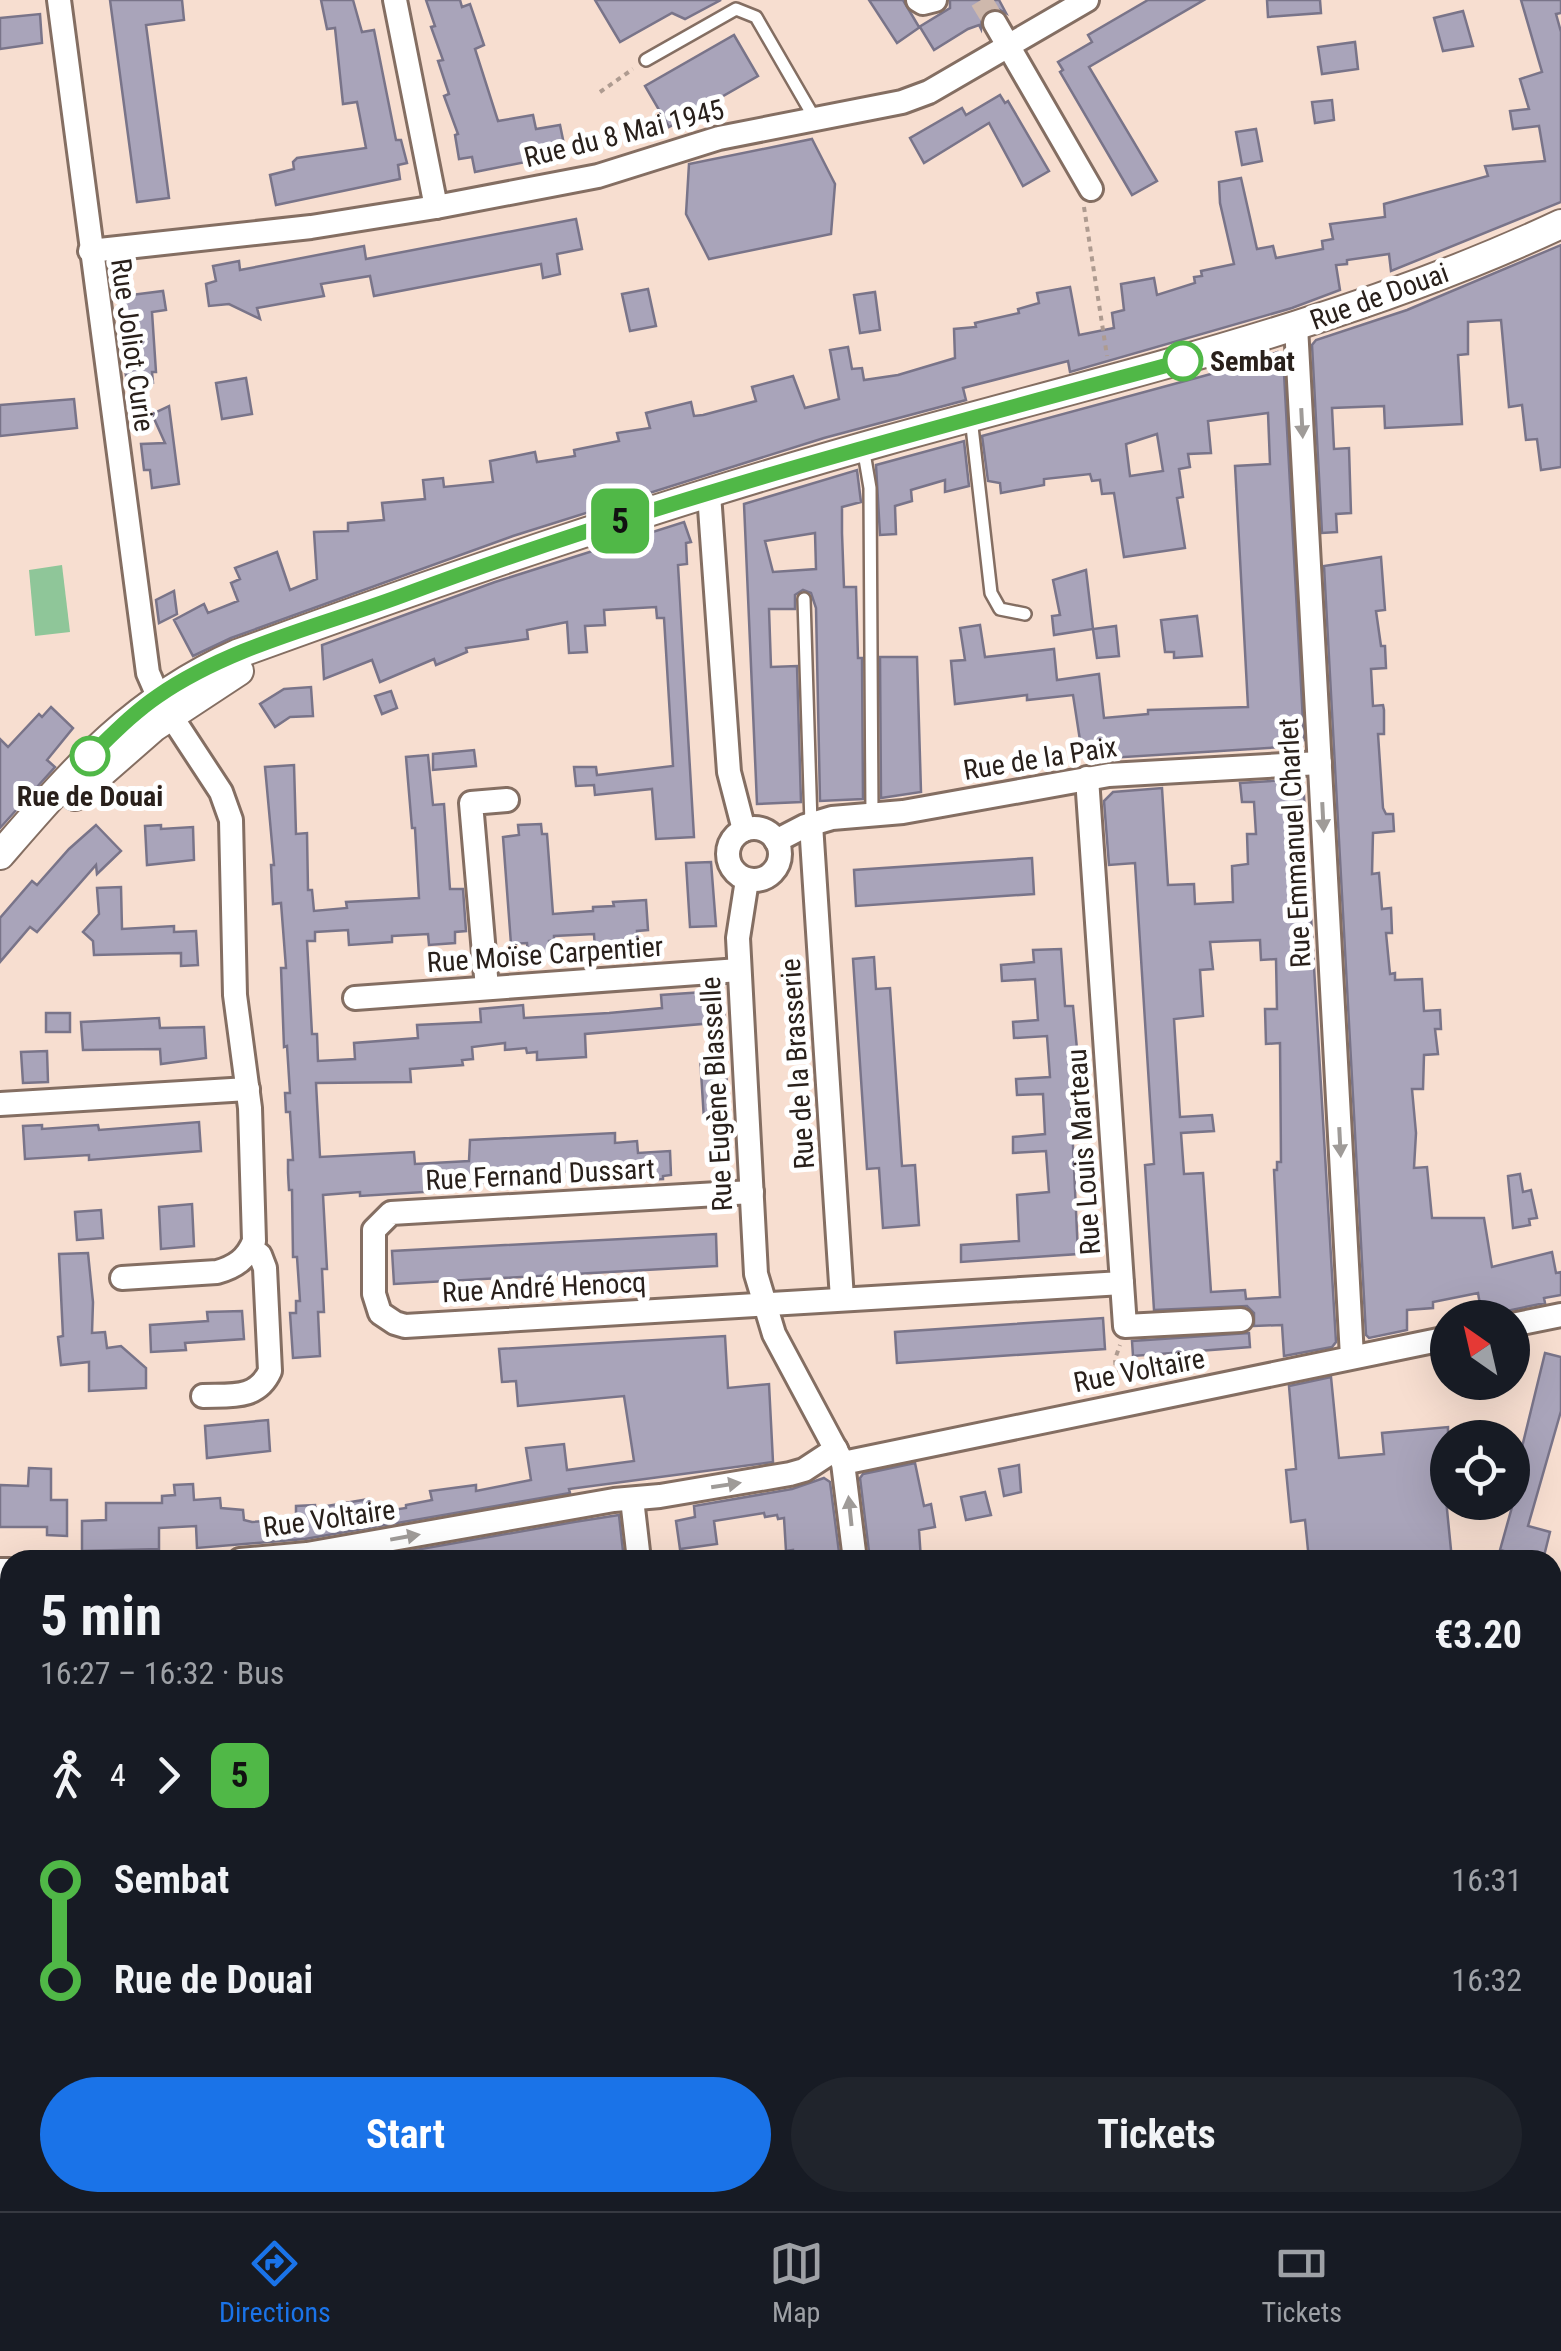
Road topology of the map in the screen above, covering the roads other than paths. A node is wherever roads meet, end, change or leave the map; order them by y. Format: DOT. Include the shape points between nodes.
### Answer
graph roads {
  1 [pos="58,0"];
  2 [pos="395,0"];
  3 [pos="918,0"];
  4 [pos="935,0"];
  5 [pos="1087,0"];
  6 [pos="995,23"];
  7 [pos="1009,46"];
  8 [pos="646,60"];
  9 [pos="816,119"];
  10 [pos="1091,189"];
  11 [pos="436,207"];
  12 [pos="1561,224"];
  13 [pos="90,251"];
  14 [pos="1296,326"];
  15 [pos="971,418"];
  16 [pos="863,447"];
  17 [pos="709,494"];
  18 [pos="804,599"];
  19 [pos="1025,614"];
  20 [pos="164,705"];
  21 [pos="1320,763"];
  22 [pos="1087,778"];
  23 [pos="507,800"];
  24 [pos="872,816"];
  25 [pos="810,824"];
  26 [pos="744,830"];
  27 [pos="776,841"];
  28 [pos="0,855"];
  29 [pos="0,863"];
  30 [pos="747,880"];
  31 [pos="738,970"];
  32 [pos="486,988"];
  33 [pos="356,998"];
  34 [pos="248,1089"];
  35 [pos="0,1104"];
  36 [pos="752,1192"];
  37 [pos="251,1248"];
  38 [pos="374,1265"];
  39 [pos="122,1278"];
  40 [pos="1122,1282"];
  41 [pos="842,1300"];
  42 [pos="764,1304"];
  43 [pos="1561,1316"];
  44 [pos="1241,1320"];
  45 [pos="1530,1322"];
  46 [pos="1430,1342"];
  47 [pos="1352,1357"];
  48 [pos="202,1396"];
  49 [pos="839,1456"];
  50 [pos="632,1499"];
  51 [pos="331,1550"];
  52 [pos="638,1550"];
  53 [pos="853,1550"];
  1 -- 13 [label="street, Rue Joliot Curie"];
  2 -- 11 [label="street"];
  3 -- 4 [label="street"];
  5 -- 7 [label="street, Rue du 8 Mai 1945"];
  6 -- 7 [label="street"];
  7 -- 9 [label="street, Rue du 8 Mai 1945" via="915,98"];
  7 -- 10 [label="street"];
  8 -- 9 [label="lane" via="736,9 756,17"];
  9 -- 11 [label="street, Rue du 8 Mai 1945" via="719,138 598,176"];
  11 -- 13 [label="street, Rue du 8 Mai 1945"];
  12 -- 14 [label="street, Rue de Douai"];
  13 -- 20 [label="street, Rue Joliot Curie" via="146,661"];
  14 -- 15 [label="street, Rue de Douai"];
  14 -- 21 [label="street, Rue Emmanuel Charlet, one-way"];
  15 -- 16 [label="street, Rue de Douai"];
  15 -- 19 [label="lane" via="991,593 1000,609"];
  16 -- 17 [label="street, Rue de Douai"];
  16 -- 24 [label="lane" via="870,488"];
  17 -- 20 [label="street, Rue de Douai" via="517,554 333,622"];
  17 -- 26 [label="street" via="729,772"];
  18 -- 25 [label="lane"];
  20 -- 28 [label="street, Rue de Douai" via="90,756"];
  20 -- 29 [label="street, Rue de Douai"];
  20 -- 34 [label="street, Rue Joliot Curie" via="231,820 235,994"];
  21 -- 22 [label="street, Rue de la Paix"];
  21 -- 47 [label="street, Rue Emmanuel Charlet, one-way"];
  22 -- 24 [label="street, Rue de la Paix"];
  22 -- 40 [label="street, Rue Louis Marteau"];
  23 -- 32 [label="street" via="471,803"];
  24 -- 25 [label="street, Rue de la Paix"];
  25 -- 27 [label="street, Rue de la Paix"];
  25 -- 41 [label="street, Rue de la Brasserie"];
  26 -- 27 [label="street" via="762,830"];
  26 -- 30 [label="street" via="729,845 728,858"];
  27 -- 30 [label="street" via="774,870"];
  30 -- 31 [label="street, Rue Eugène Blasselle"];
  31 -- 32 [label="street, Rue Moïse Carpentier"];
  31 -- 36 [label="street, Rue Eugène Blasselle"];
  32 -- 33 [label="street, Rue Moïse Carpentier"];
  34 -- 35 [label="street"];
  34 -- 37 [label="street, Rue Joliot Curie"];
  36 -- 38 [label="street, Rue Fernand Dussart" via="401,1211 378,1223"];
  36 -- 42 [label="street, Rue Eugène Blasselle"];
  37 -- 39 [label="street" via="239,1263 217,1272"];
  37 -- 48 [label="street" via="265,1268 270,1371 250,1394"];
  38 -- 42 [label="street, Rue André Henocq" via="376,1305 405,1326"];
  40 -- 41 [label="street, Rue Louis Marteau"];
  40 -- 44 [label="street" via="1125,1326"];
  41 -- 42 [label="street, Rue Louis Marteau"];
  42 -- 49 [label="street, Rue Eugène Blasselle"];
  43 -- 45 [label="street"];
  46 -- 47 [label="street, Rue Voltaire"];
  47 -- 49 [label="street, Rue Voltaire"];
  50 -- 49 [label="street, Rue Voltaire, one-way" via="790,1474"];
  53 -- 49 [label="street, one-way"];
  51 -- 50 [label="street, Rue Voltaire, one-way"];
  50 -- 52 [label="street"];
}
